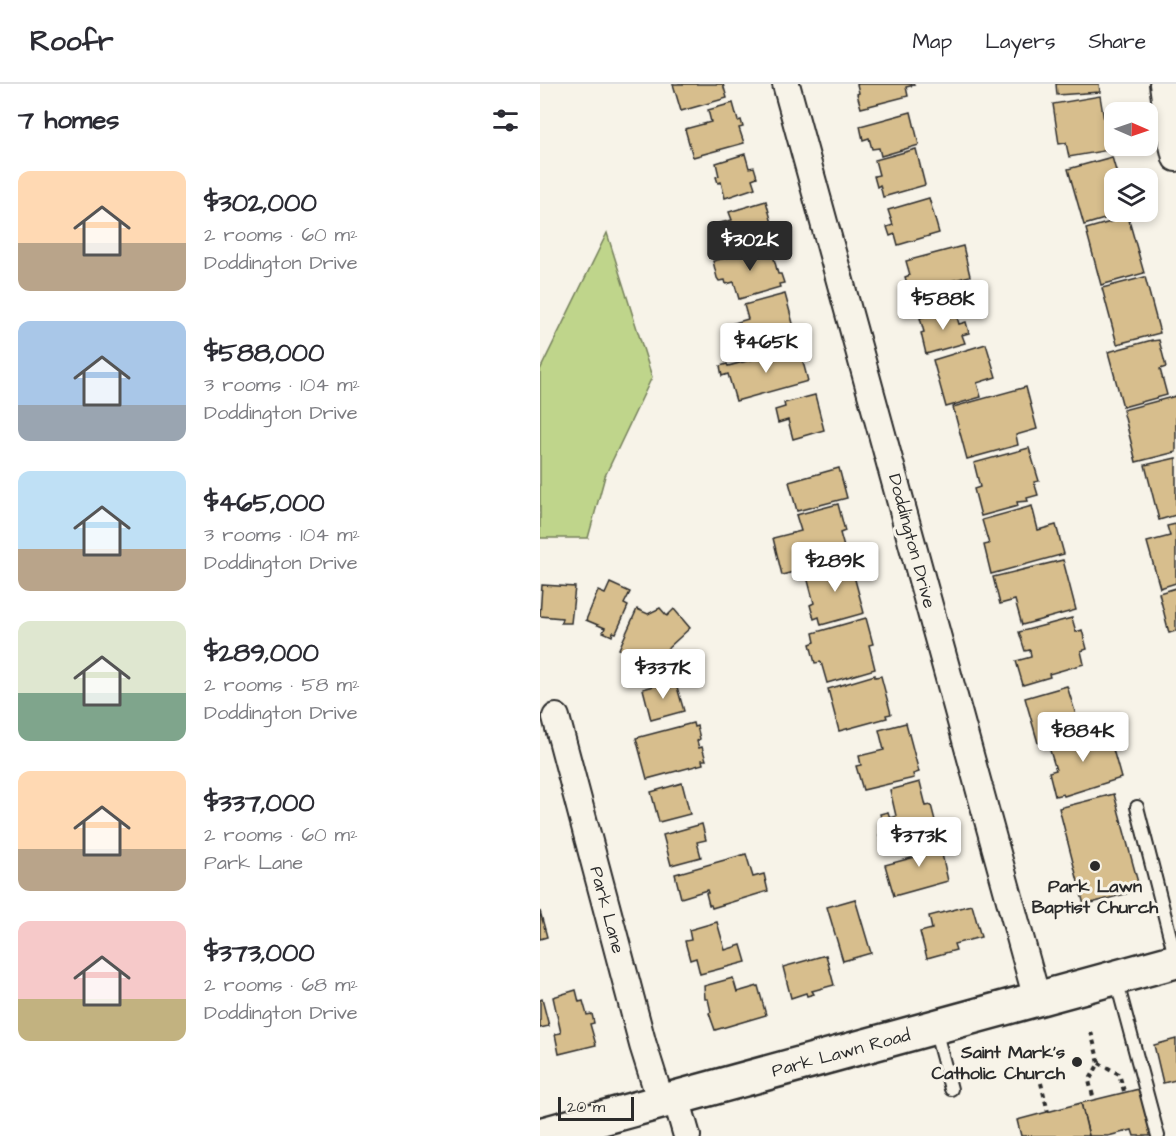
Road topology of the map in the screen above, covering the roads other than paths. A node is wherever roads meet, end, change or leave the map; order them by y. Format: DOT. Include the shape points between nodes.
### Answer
graph roads {
  1 [pos="786,84"];
  2 [pos="1163,84"];
  3 [pos="1176,158"];
  4 [pos="556,717"];
  5 [pos="1137,807"];
  6 [pos="1176,960"];
  7 [pos="1116,978"];
  8 [pos="1037,999"];
  9 [pos="934,1028"];
  10 [pos="951,1089"];
  11 [pos="668,1100"];
  12 [pos="540,1135"];
  13 [pos="687,1136"];
  14 [pos="1158,1136"];
  1 -- 8 [label="street, Doddington Drive"];
  2 -- 3 [label="street"];
  4 -- 11 [label="street, Park Lane" via="643,1045"];
  5 -- 6 [label="lane"];
  6 -- 7 [label="street, Park Lawn Road"];
  7 -- 8 [label="street, Park Lawn Road"];
  7 -- 14 [label="lane"];
  8 -- 9 [label="street, Park Lawn Road"];
  9 -- 10 [label="lane"];
  9 -- 11 [label="street, Park Lawn Road"];
  11 -- 12 [label="street, Park Lawn Road"];
  11 -- 13 [label="street, Park Lane"];
}
